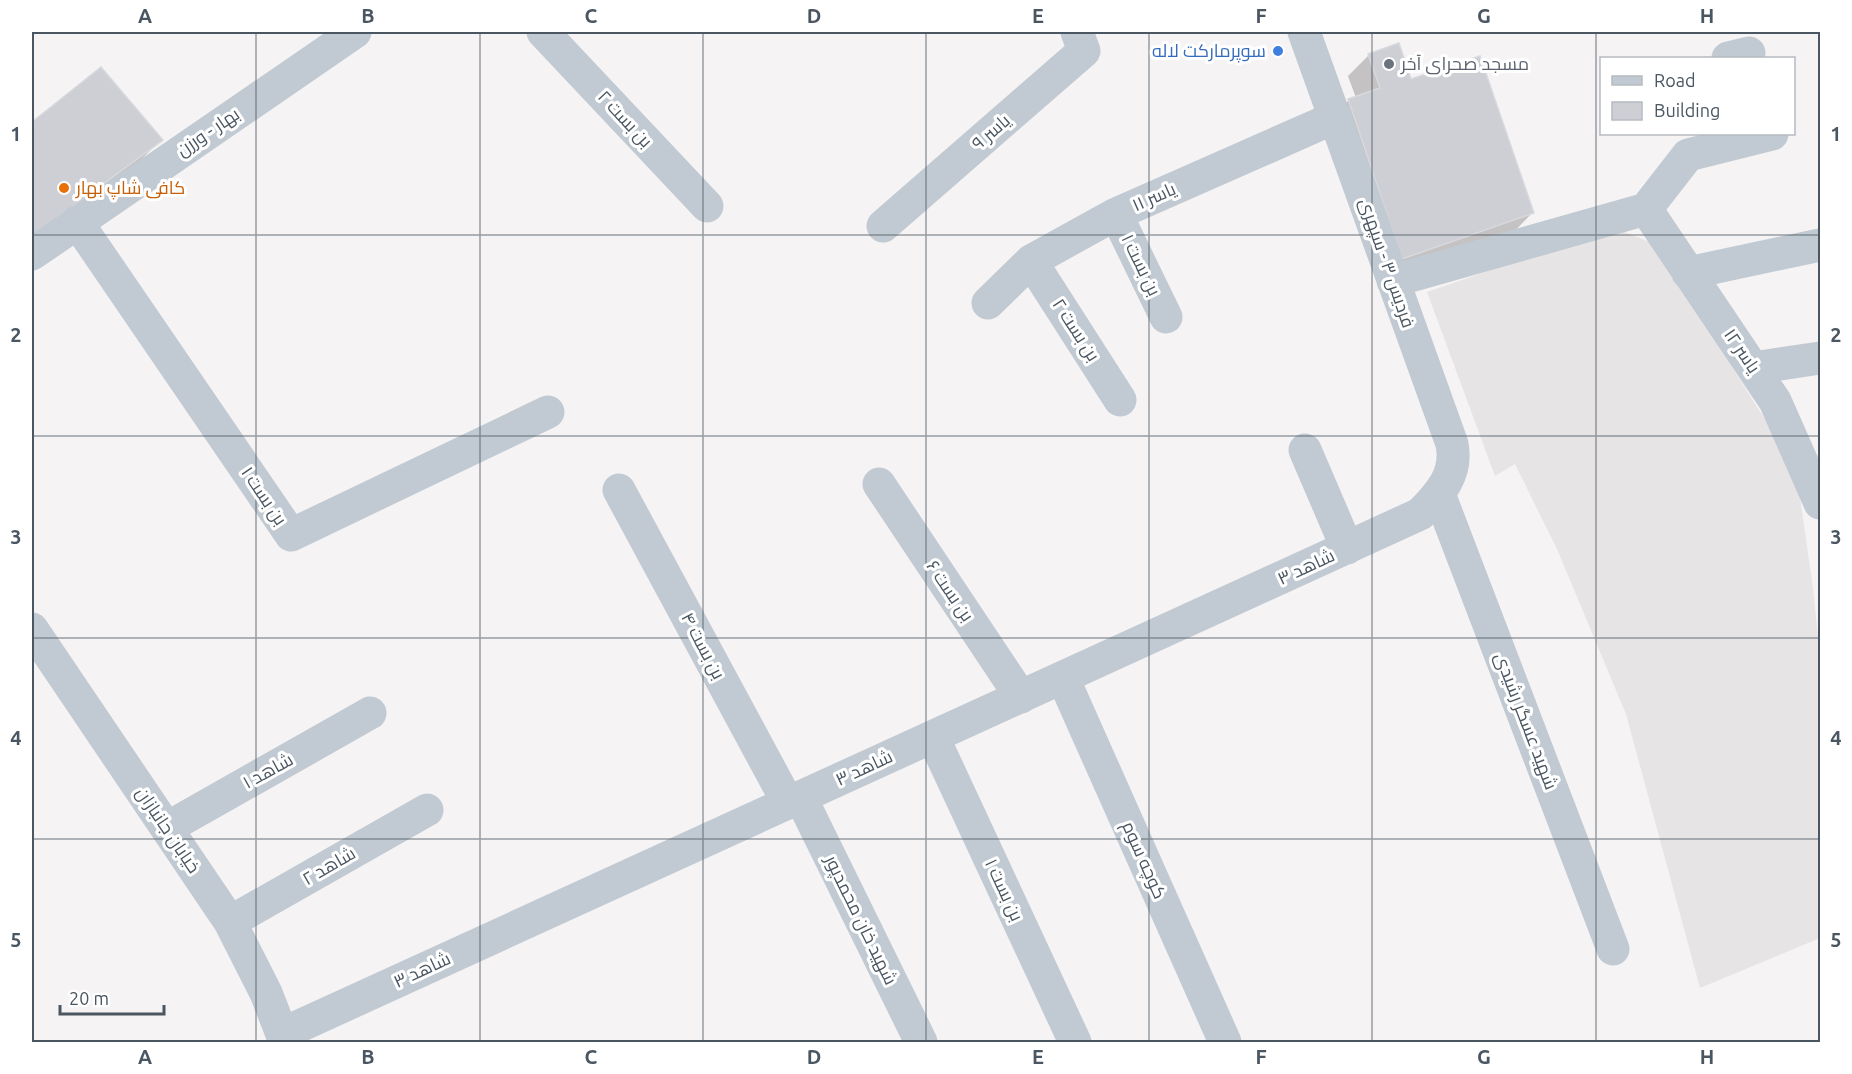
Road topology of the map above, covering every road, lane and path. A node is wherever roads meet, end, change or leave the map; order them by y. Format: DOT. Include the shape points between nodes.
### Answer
graph roads {
  1 [pos="355,32"];
  2 [pos="543,32"];
  3 [pos="1077,32"];
  4 [pos="1304,32"];
  5 [pos="1336,117"];
  6 [pos="1763,135"];
  7 [pos="1729,139"];
  8 [pos="707,206"];
  9 [pos="1646,209"];
  10 [pos="1116,214"];
  11 [pos="77,222"];
  12 [pos="883,226"];
  13 [pos="1821,245"];
  14 [pos="32,254"];
  15 [pos="1031,261"];
  16 [pos="1689,273"];
  17 [pos="1393,281"];
  18 [pos="988,303"];
  19 [pos="1166,317"];
  20 [pos="1821,358"];
  21 [pos="1753,368"];
  22 [pos="1120,400"];
  23 [pos="548,412"];
  24 [pos="1305,450"];
  25 [pos="879,484"];
  26 [pos="618,490"];
  27 [pos="1439,494"];
  28 [pos="1821,503"];
  29 [pos="1347,548"];
  30 [pos="32,629"];
  31 [pos="1063,678"];
  32 [pos="1021,697"];
  33 [pos="370,713"];
  34 [pos="933,737"];
  35 [pos="794,800"];
  36 [pos="427,810"];
  37 [pos="166,828"];
  38 [pos="230,922"];
  39 [pos="1613,949"];
  40 [pos="284,1038"];
  41 [pos="913,1040"];
  42 [pos="1075,1042"];
  43 [pos="1225,1042"];
  1 -- 11 [label="street, بهار - ورزن"];
  2 -- 8 [label="street, بن بست ۲"];
  3 -- 12 [label="street, یاسر ۹" via="1084,51"];
  4 -- 5 [label="street, فردیس ۳ - سپهری"];
  5 -- 10 [label="street, یاسر ۱۱"];
  5 -- 17 [label="street, فردیس ۳ - سپهری"];
  6 -- 7 [label="street"];
  7 -- 9 [label="street" via="1688,155"];
  9 -- 16 [label="street, یاسر ۱۲"];
  9 -- 17 [label="street"];
  10 -- 15 [label="street, یاسر ۱۱"];
  10 -- 19 [label="street, بن بست ۱"];
  11 -- 14 [label="street, بهار - ورزن"];
  11 -- 23 [label="street, بن بست ۱" via="291,535"];
  13 -- 16 [label="street"];
  15 -- 18 [label="street, یاسر ۱۱"];
  15 -- 22 [label="street, بن بست ۲"];
  16 -- 21 [label="street, یاسر ۱۲"];
  17 -- 27 [label="street, فردیس ۳ - سپهری" via="1452,444 1454,464"];
  20 -- 21 [label="street"];
  21 -- 28 [label="street, یاسر ۱۲" via="1775,401"];
  24 -- 29 [label="street"];
  25 -- 32 [label="street, بن بست ۶"];
  26 -- 35 [label="street, بن بست ۴"];
  27 -- 29 [label="street, شاهد ۳" via="1420,514"];
  27 -- 39 [label="street, شهید عسگر رشیدی"];
  29 -- 31 [label="street, شاهد ۳"];
  30 -- 37 [label="street, خیابان جانبازان"];
  31 -- 32 [label="street, شاهد ۳"];
  31 -- 43 [label="street, کوچه سوم"];
  32 -- 34 [label="street, شاهد ۳"];
  33 -- 37 [label="street, شاهد ۱"];
  34 -- 35 [label="street, شاهد ۳"];
  34 -- 42 [label="street, بن بست ۱"];
  35 -- 40 [label="street, شاهد ۳"];
  35 -- 41 [label="street, شهید خان محمدپور"];
  36 -- 38 [label="street, شاهد ۲"];
  37 -- 38 [label="street, خیابان جانبازان"];
  38 -- 40 [label="street, خیابان جانبازان"];
}
